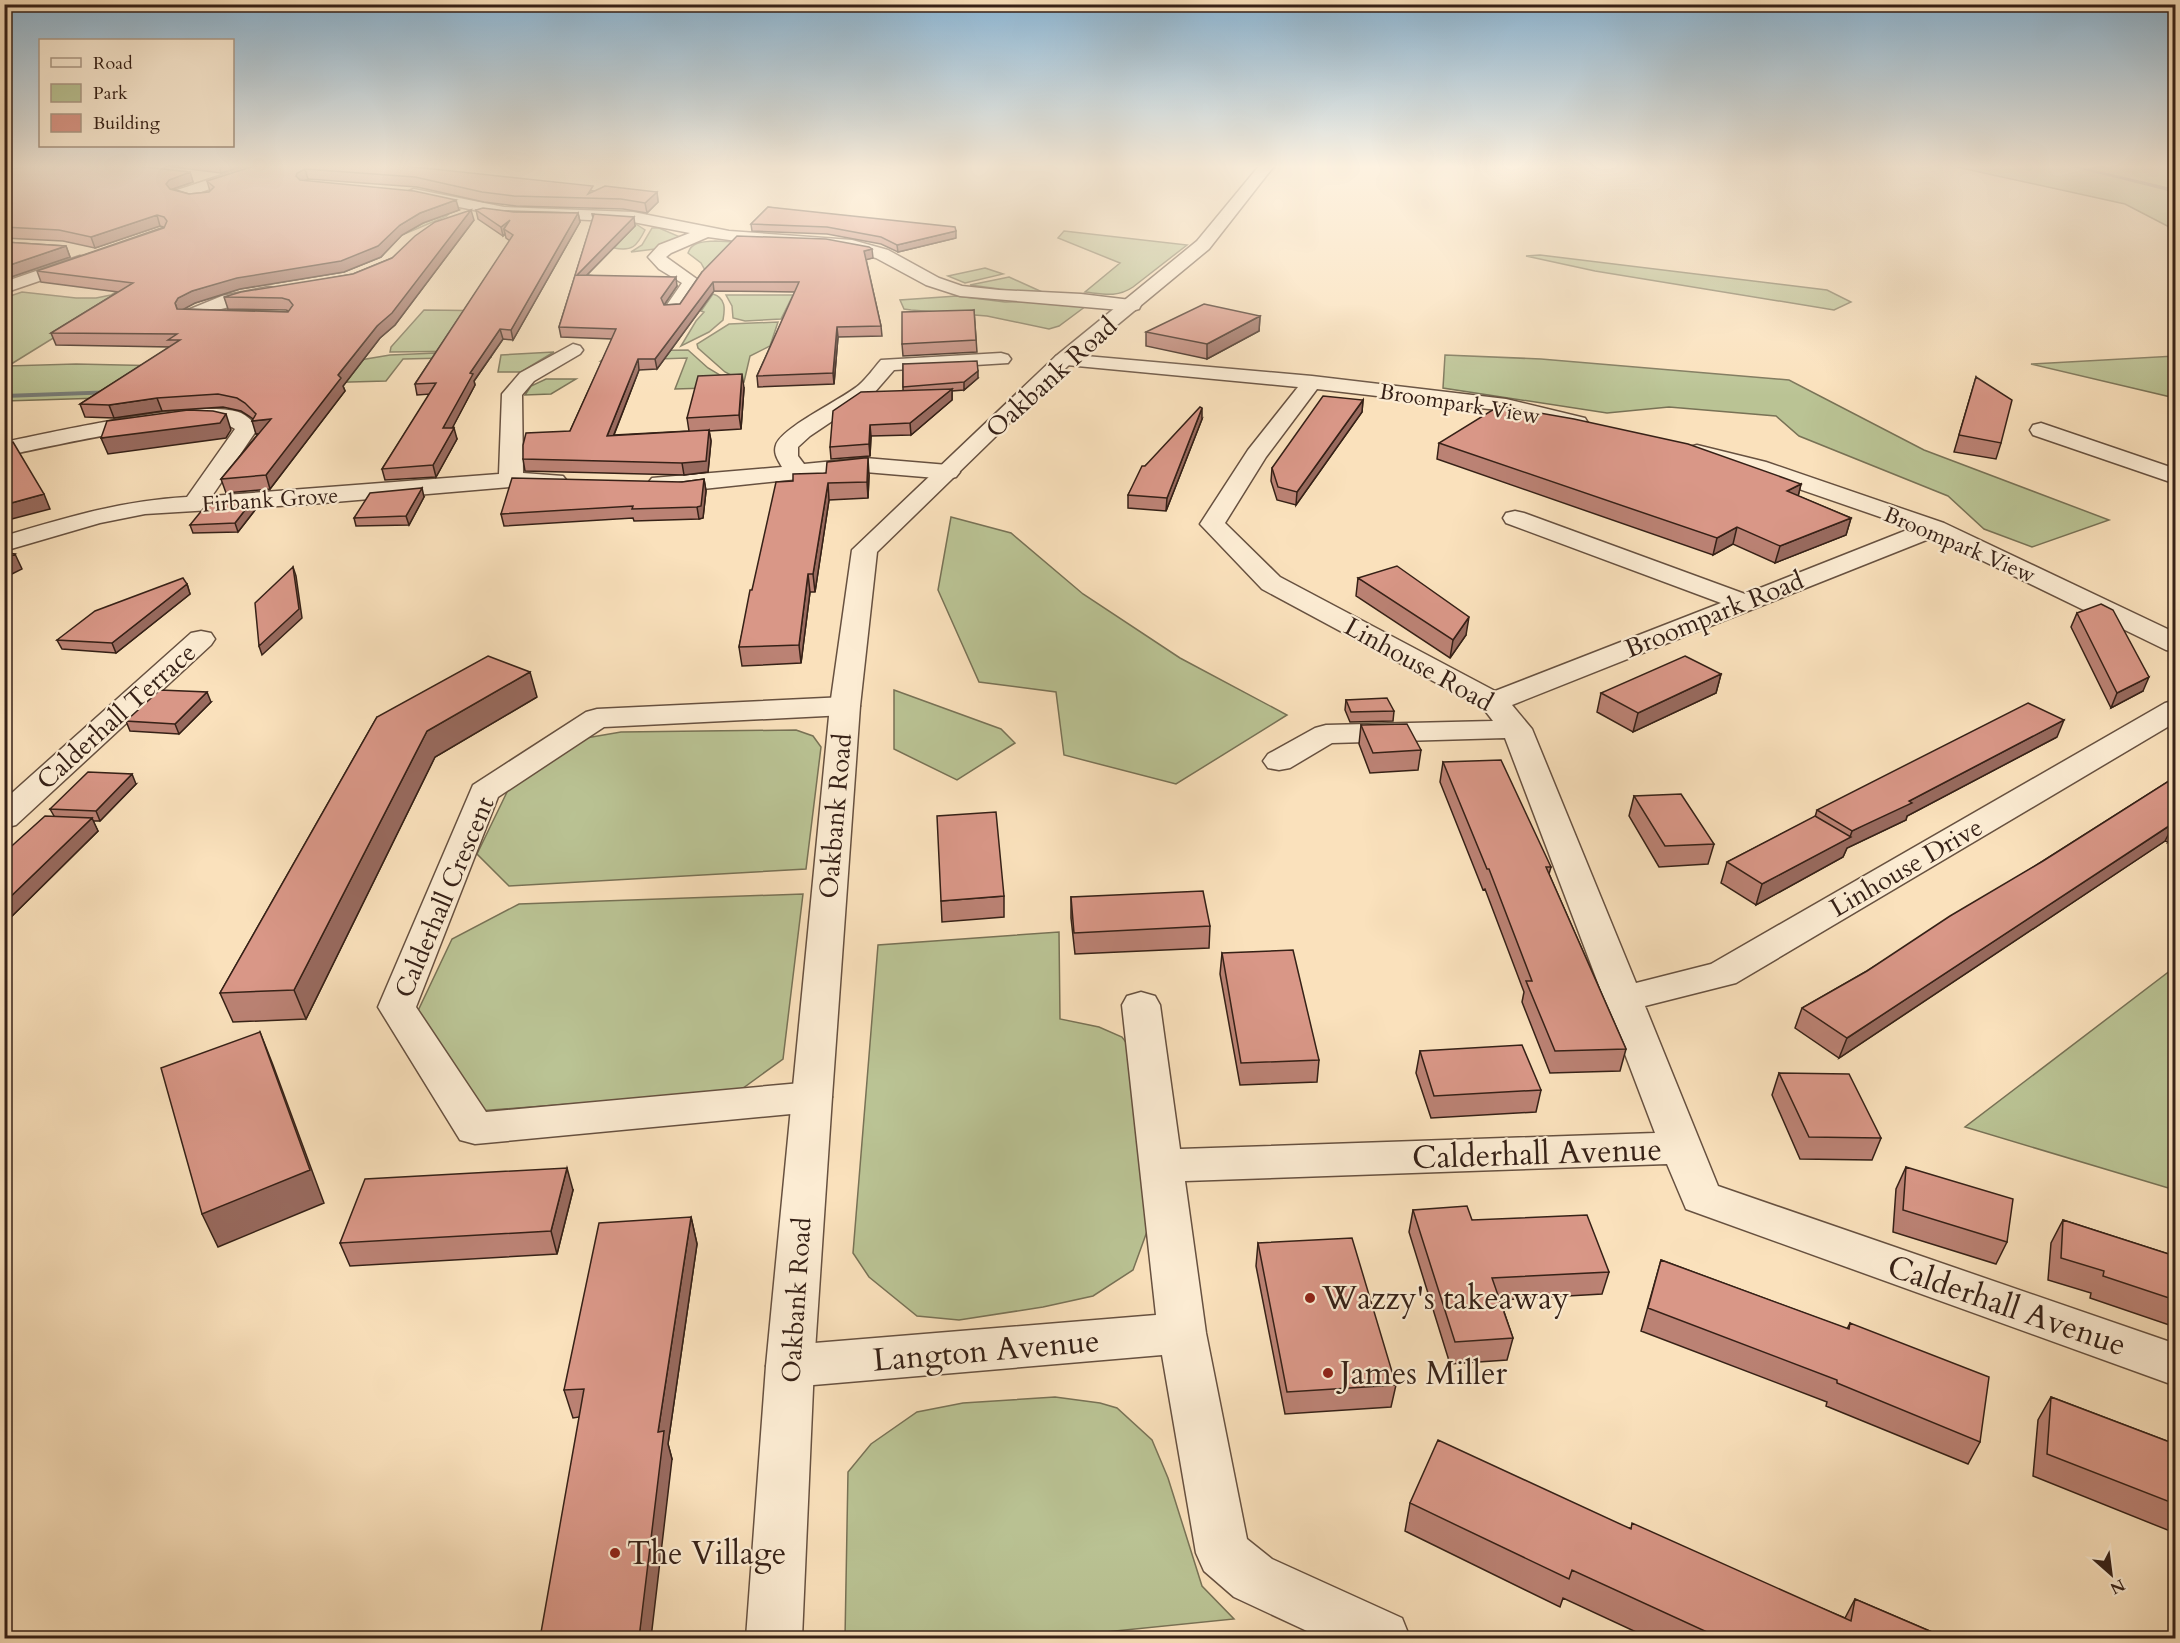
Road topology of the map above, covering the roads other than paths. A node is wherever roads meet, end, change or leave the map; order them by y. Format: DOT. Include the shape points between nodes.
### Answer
graph roads {
  1 [pos="680,243"];
  2 [pos="836,243"];
  3 [pos="1205,243"];
  4 [pos="63,248"];
  5 [pos="4,288"];
  6 [pos="285,290"];
  7 [pos="1132,305"];
  8 [pos="673,309"];
  9 [pos="238,317"];
  10 [pos="573,350"];
  11 [pos="1001,359"];
  12 [pos="1063,360"];
  13 [pos="1312,382"];
  14 [pos="1598,428"];
  15 [pos="2041,430"];
  16 [pos="1678,447"];
  17 [pos="4,449"];
  18 [pos="948,472"];
  19 [pos="798,473"];
  20 [pos="2175,477"];
  21 [pos="511,480"];
  22 [pos="580,482"];
  23 [pos="638,483"];
  24 [pos="194,504"];
  25 [pos="1515,518"];
  26 [pos="1935,528"];
  27 [pos="33,534"];
  28 [pos="4,544"];
  29 [pos="56,547"];
  30 [pos="1743,602"];
  31 [pos="201,639"];
  32 [pos="2175,644"];
  33 [pos="1493,702"];
  34 [pos="845,706"];
  35 [pos="2175,709"];
  36 [pos="1517,729"];
  37 [pos="1279,761"];
  38 [pos="4,818"];
  39 [pos="1625,998"];
  40 [pos="1141,1005"];
  41 [pos="812,1097"];
  42 [pos="1682,1149"];
  43 [pos="1160,1166"];
  44 [pos="1182,1333"];
  45 [pos="2175,1365"];
  46 [pos="790,1366"];
  47 [pos="774,1638"];
  48 [pos="1382,1638"];
  1 -- 8 [label="street" via="665,249 657,258 663,266 684,274 692,282"];
  2 -- 7 [label="street" via="875,250 957,291"];
  3 -- 7 [label="street, Oakbank Road"];
  4 -- 5 [label="street" via="95,256"];
  6 -- 9 [label="street" via="241,296 190,316"];
  7 -- 12 [label="street, Oakbank Road"];
  10 -- 21 [label="street" via="527,377 512,394"];
  11 -- 19 [label="street" via="888,364 867,390 802,431 787,445 787,456"];
  12 -- 13 [label="street, Broompark View"];
  12 -- 18 [label="street, Oakbank Road"];
  13 -- 14 [label="street, Broompark View" via="1506,405"];
  13 -- 33 [label="street, Linhouse Road" via="1256,455 1212,524 1270,583"];
  15 -- 20 [label="street"];
  16 -- 26 [label="street, Broompark View" via="1758,467"];
  17 -- 24 [label="street" via="197,416 234,418 247,428"];
  18 -- 19 [label="street" via="865,465"];
  18 -- 34 [label="street, Oakbank Road" via="865,550"];
  19 -- 23 [label="street" via="684,484"];
  21 -- 22 [label="street, Firbank Grove"];
  21 -- 24 [label="street, Firbank Grove"];
  24 -- 27 [label="street, Firbank Grove" via="96,516"];
  25 -- 30 [label="street"];
  26 -- 30 [label="street, Broompark Road"];
  26 -- 32 [label="street, Broompark View"];
  27 -- 28 [label="street, Firbank Grove"];
  27 -- 29 [label="street"];
  30 -- 33 [label="street, Broompark Road"];
  31 -- 38 [label="street, Calderhall Terrace"];
  33 -- 36 [label="street, Linhouse Road"];
  34 -- 41 [label="street, Oakbank Road"];
  34 -- 41 [label="street, Calderhall Crescent" via="597,718 484,792 397,1007 475,1129"];
  35 -- 39 [label="street, Linhouse Drive" via="1723,974"];
  36 -- 37 [label="street" via="1326,734"];
  36 -- 39 [label="street, Linhouse Road"];
  39 -- 42 [label="street, Linhouse Road"];
  40 -- 43 [label="street"];
  41 -- 46 [label="street, Oakbank Road"];
  42 -- 43 [label="street, Calderhall Avenue"];
  42 -- 45 [label="street, Calderhall Avenue" via="1701,1197"];
  43 -- 44 [label="street"];
  44 -- 46 [label="street, Langton Avenue"];
  44 -- 48 [label="street" via="1223,1553 1253,1578"];
  46 -- 47 [label="street, Oakbank Road"];
}
